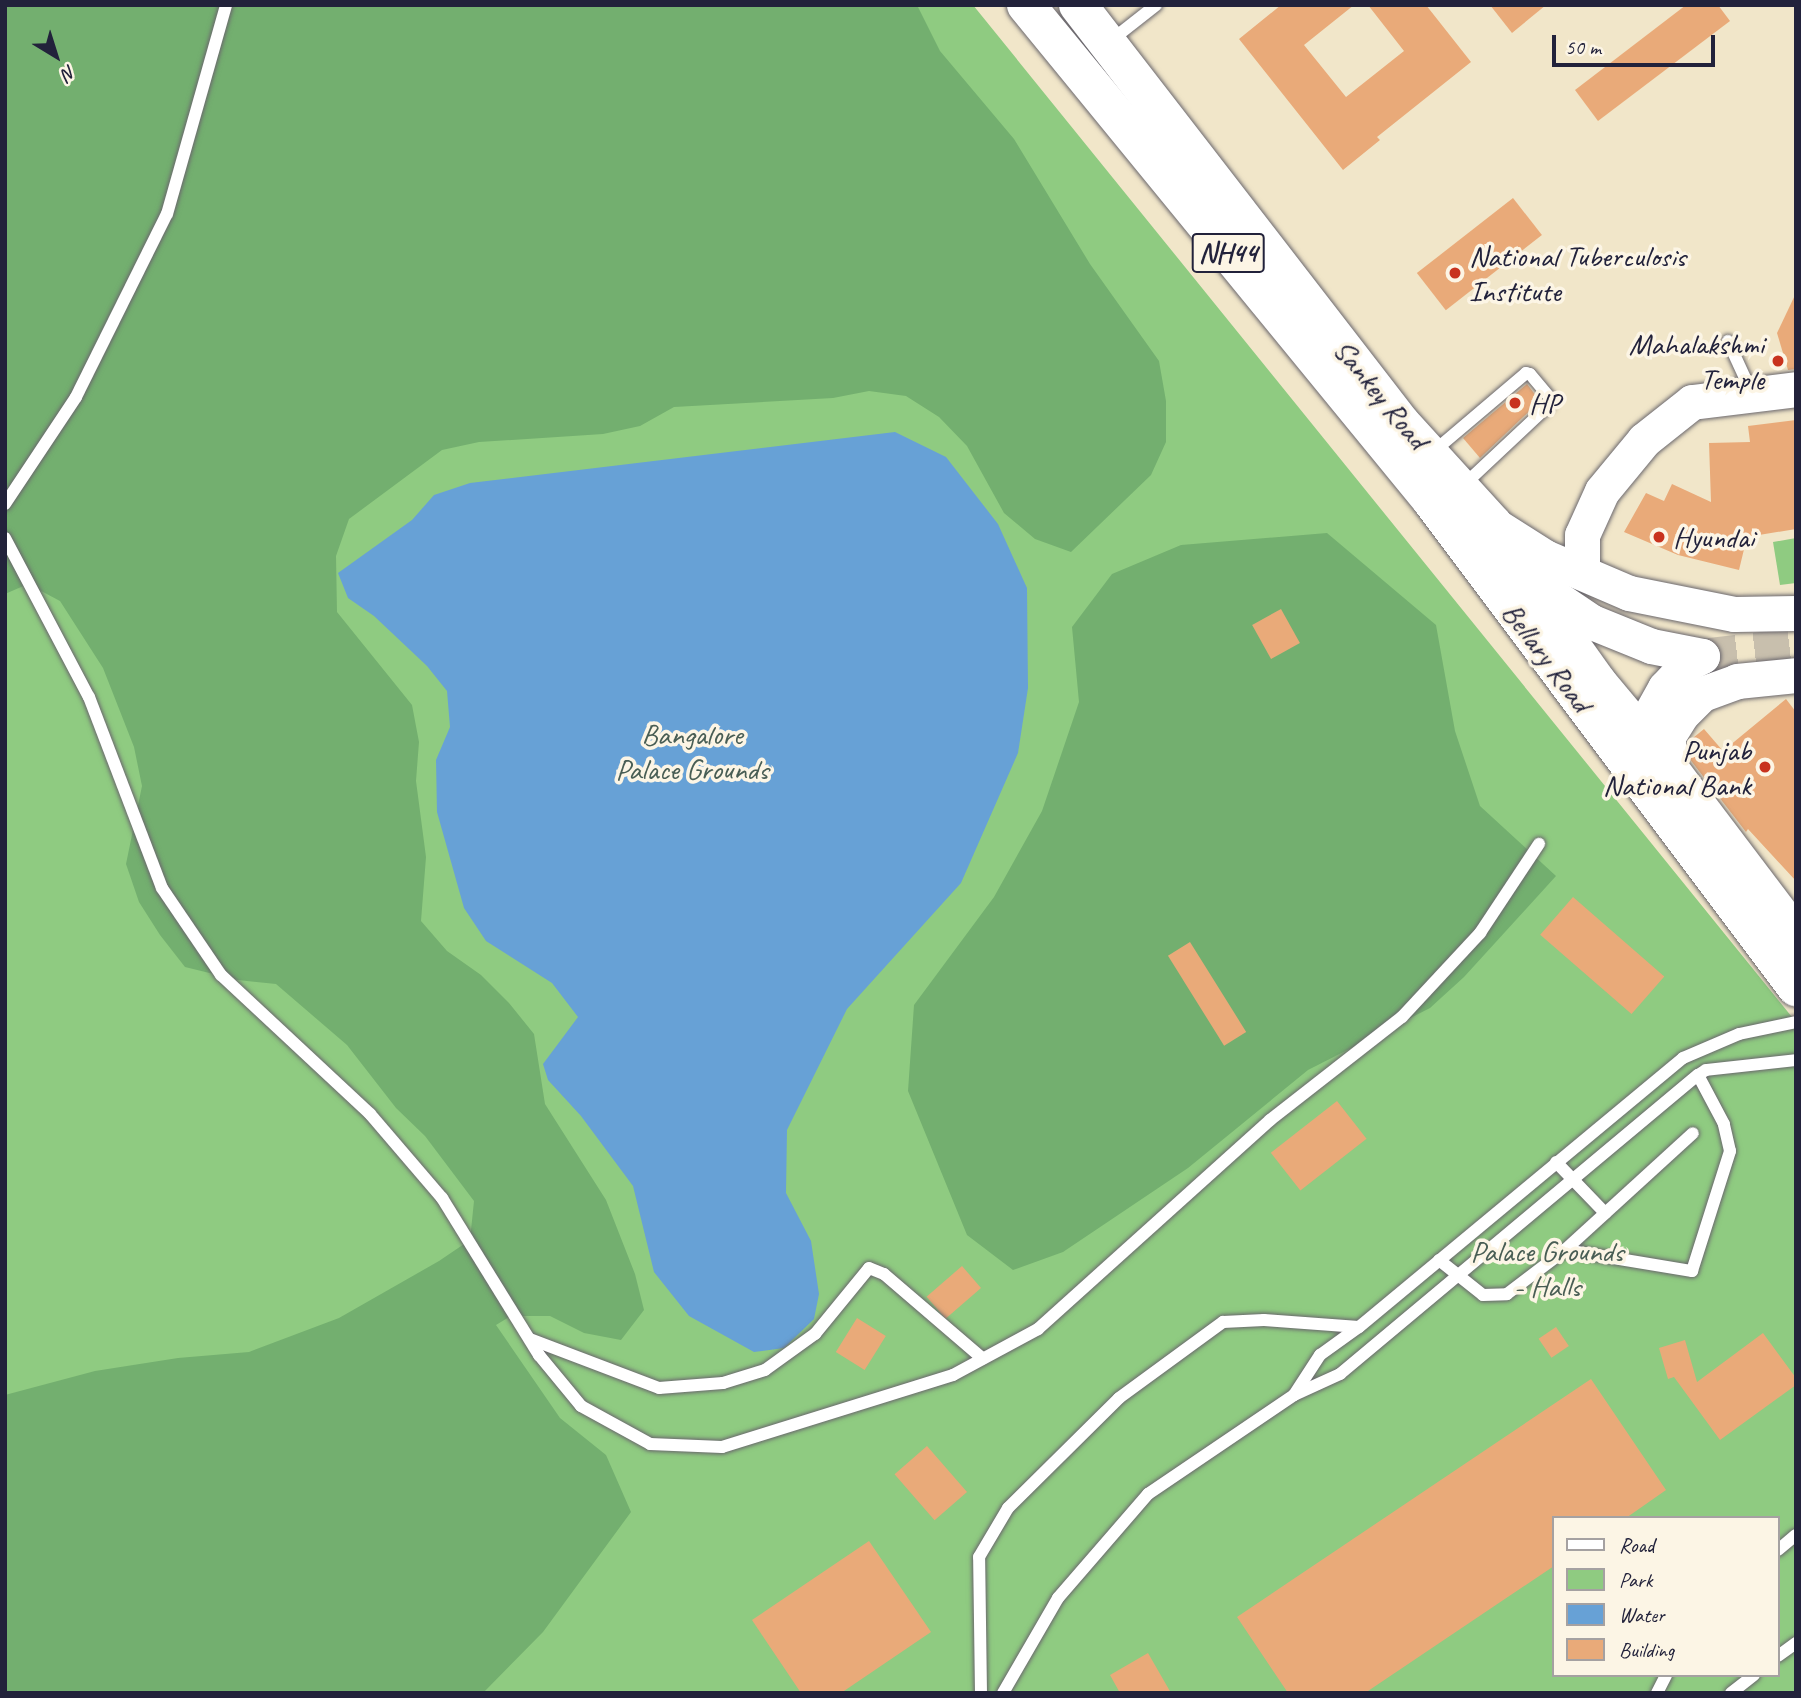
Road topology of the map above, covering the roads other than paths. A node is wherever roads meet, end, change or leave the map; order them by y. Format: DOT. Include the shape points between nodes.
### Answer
graph roads {
  1 [pos="226,5"];
  2 [pos="1026,5"];
  3 [pos="1078,5"];
  4 [pos="1156,5"];
  5 [pos="1108,42"];
  6 [pos="1728,341"];
  7 [pos="1796,389"];
  8 [pos="1752,395"];
  9 [pos="1430,455"];
  10 [pos="5,504"];
  11 [pos="1447,505"];
  12 [pos="1493,524"];
  13 [pos="5,538"];
  14 [pos="1582,572"];
  15 [pos="1521,575"];
  16 [pos="1796,613"];
  17 [pos="1796,675"];
  18 [pos="1659,756"];
  19 [pos="1539,844"];
  20 [pos="1796,936"];
  21 [pos="1796,987"];
  22 [pos="1796,1022"];
  23 [pos="1796,1060"];
  24 [pos="1698,1075"];
  25 [pos="1693,1133"];
  26 [pos="1556,1162"];
  27 [pos="1571,1180"];
  28 [pos="1605,1213"];
  29 [pos="1564,1250"];
  30 [pos="1439,1260"];
  31 [pos="1457,1276"];
  32 [pos="1359,1327"];
  33 [pos="530,1339"];
  34 [pos="983,1359"];
  35 [pos="1294,1395"];
  36 [pos="1796,1535"];
  37 [pos="1780,1547"];
  38 [pos="1796,1643"];
  39 [pos="1780,1655"];
  40 [pos="1665,1677"];
  41 [pos="1751,1677"];
  42 [pos="981,1693"];
  43 [pos="1003,1693"];
  44 [pos="1657,1693"];
  45 [pos="1731,1693"];
  1 -- 10 [label="lane" via="167,214 76,397"];
  2 -- 11 [label="main road, Sankey Road / NH44"];
  3 -- 5 [label="main road, Sankey Road / NH44"];
  4 -- 5 [label="lane"];
  5 -- 9 [label="main road, Sankey Road / NH44" via="1401,424"];
  6 -- 8 [label="lane"];
  7 -- 8 [label="main road"];
  8 -- 14 [label="main road" via="1692,402 1644,440 1602,491 1582,535"];
  9 -- 11 [label="main road, Sankey Road / NH44"];
  9 -- 11 [label="lane" via="1525,373 1531,374 1550,398 1548,406"];
  11 -- 12 [label="main road, Sankey Road / NH44"];
  11 -- 15 [label="main road"];
  11 -- 21 [label="main road, Bellary Road"];
  12 -- 14 [label="main road, Sankey Road" via="1545,557"];
  12 -- 15 [label="main road, Bellary Road"];
  13 -- 33 [label="lane" via="89,697 162,888 221,975 370,1114 442,1198"];
  14 -- 16 [label="main road, Sankey Road" via="1629,593 1696,609"];
  15 -- 18 [label="main road, Bellary Road" via="1598,683"];
  15 -- 18 [label="main road" via="1592,622 1651,646 1702,656 1687,664 1665,688 1651,713"];
  17 -- 18 [label="main road" via="1737,681 1702,694 1682,714"];
  18 -- 20 [label="main road, Bellary Road"];
  19 -- 34 [label="lane" via="1480,933 1402,1017 1270,1120 1038,1329"];
  22 -- 26 [label="lane" via="1739,1034 1683,1058"];
  23 -- 24 [label="lane" via="1706,1070"];
  24 -- 27 [label="lane"];
  24 -- 29 [label="lane" via="1724,1124 1730,1150 1692,1271"];
  25 -- 28 [label="lane"];
  26 -- 27 [label="lane"];
  26 -- 30 [label="lane"];
  27 -- 28 [label="lane"];
  27 -- 31 [label="lane"];
  28 -- 29 [label="lane"];
  29 -- 31 [label="lane" via="1507,1294 1483,1294"];
  30 -- 31 [label="lane"];
  30 -- 32 [label="lane"];
  31 -- 35 [label="lane" via="1340,1374"];
  32 -- 35 [label="lane" via="1320,1355"];
  32 -- 42 [label="lane" via="1264,1320 1223,1322 1119,1398 1008,1508 979,1557"];
  33 -- 34 [label="lane" via="581,1406 650,1444 662,1445 722,1447 953,1375"];
  33 -- 34 [label="lane" via="659,1388 723,1384 765,1370 815,1335 869,1268 884,1273"];
  35 -- 43 [label="lane" via="1147,1494 1058,1598"];
  36 -- 37 [label="lane"];
  38 -- 39 [label="lane"];
  40 -- 44 [label="lane"];
  41 -- 45 [label="lane"];
}
